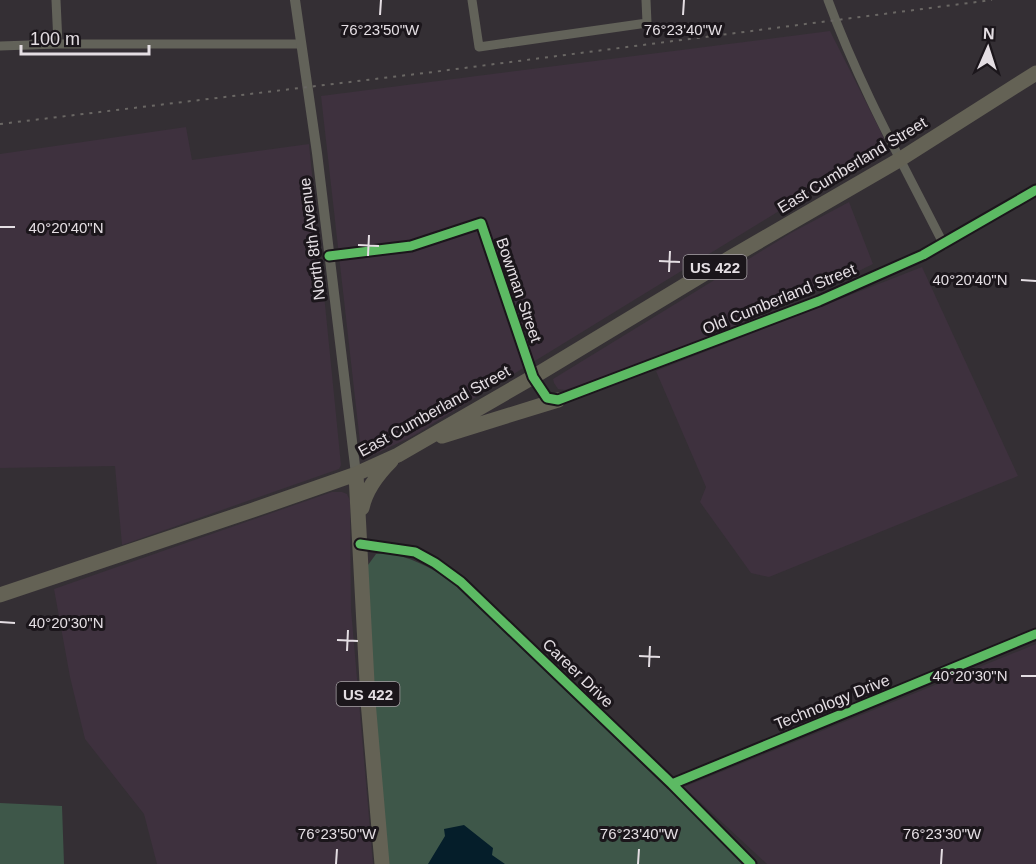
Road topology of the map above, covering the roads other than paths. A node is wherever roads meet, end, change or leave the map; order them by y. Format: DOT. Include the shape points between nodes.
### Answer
graph roads {
  1 [pos="56,0"];
  2 [pos="295,0"];
  3 [pos="472,0"];
  4 [pos="646,0"];
  5 [pos="828,0"];
  6 [pos="58,44"];
  7 [pos="301,44"];
  8 [pos="0,46"];
  9 [pos="1036,74"];
  10 [pos="899,160"];
  11 [pos="1036,190"];
  12 [pos="944,245"];
  13 [pos="329,256"];
  14 [pos="533,377"];
  15 [pos="558,400"];
  16 [pos="416,444"];
  17 [pos="398,454"];
  18 [pos="356,474"];
  19 [pos="360,523"];
  20 [pos="360,544"];
  21 [pos="0,595"];
  22 [pos="1036,634"];
  23 [pos="672,784"];
  24 [pos="382,864"];
  25 [pos="751,864"];
  1 -- 6 [label="street"];
  2 -- 7 [label="street, North 8th Avenue"];
  3 -- 4 [label="street" via="479,46 646,23"];
  5 -- 10 [label="street" via="840,35"];
  6 -- 7 [label="street"];
  6 -- 8 [label="street"];
  7 -- 13 [label="street, North 8th Avenue"];
  9 -- 10 [label="highway, East Cumberland Street / US 422"];
  10 -- 12 [label="street"];
  10 -- 14 [label="highway, East Cumberland Street / US 422"];
  11 -- 12 [label="street, Old Cumberland Street"];
  12 -- 15 [label="street, Old Cumberland Street" via="819,301"];
  13 -- 14 [label="street, Bowman Street" via="411,246 481,223"];
  13 -- 18 [label="street, North 8th Avenue"];
  14 -- 15 [label="street" via="548,398"];
  14 -- 16 [label="highway, East Cumberland Street / US 422"];
  15 -- 16 [label="highway"];
  16 -- 17 [label="highway, East Cumberland Street / US 422"];
  17 -- 18 [label="highway, East Cumberland Street / US 422"];
  17 -- 19 [label="highway, US 422" via="367,491"];
  18 -- 19 [label="highway"];
  18 -- 21 [label="highway, East Cumberland Street / US 422"];
  19 -- 20 [label="highway, US 422"];
  20 -- 23 [label="street, Career Drive" via="415,552 461,582"];
  20 -- 24 [label="highway, US 422"];
  22 -- 23 [label="street, Technology Drive"];
  23 -- 25 [label="street, Career Drive"];
}
